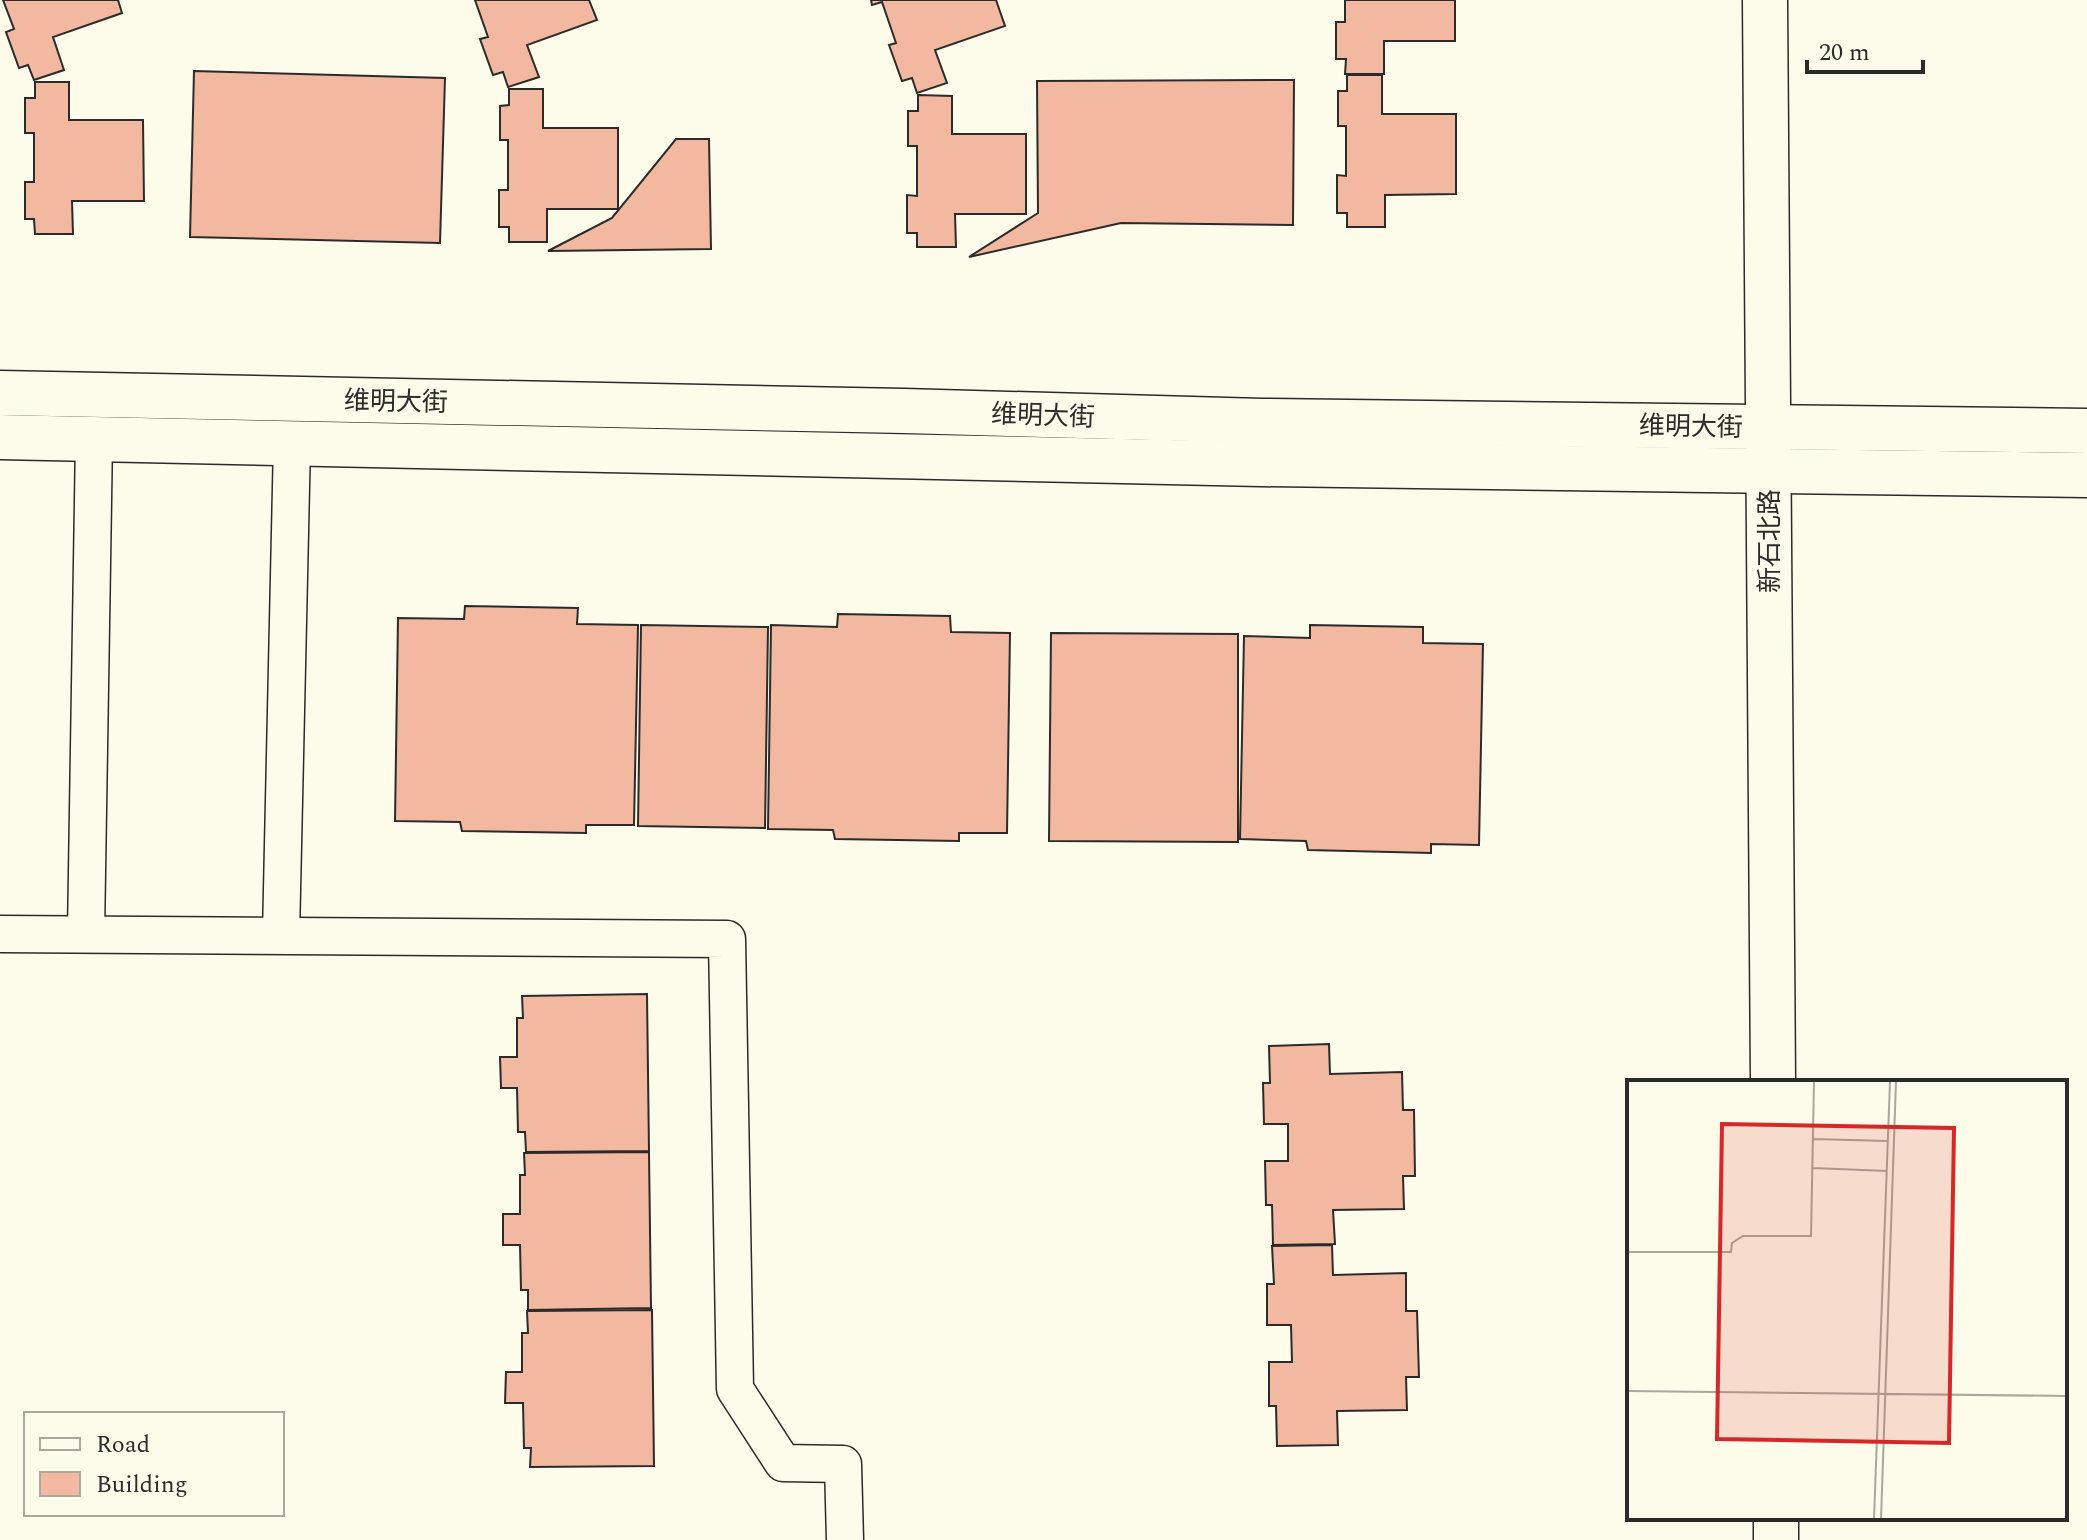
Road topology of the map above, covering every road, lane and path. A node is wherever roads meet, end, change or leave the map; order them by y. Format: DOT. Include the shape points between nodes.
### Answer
graph roads {
  1 [pos="1765,0"];
  2 [pos="0,393"];
  3 [pos="1767,427"];
  4 [pos="2087,431"];
  5 [pos="0,437"];
  6 [pos="94,439"];
  7 [pos="292,442"];
  8 [pos="1768,471"];
  9 [pos="2087,475"];
  10 [pos="0,934"];
  11 [pos="86,934"];
  12 [pos="281,935"];
  13 [pos="1773,1080"];
  14 [pos="845,1540"];
  1 -- 3 [label="main road, 新石北路"];
  2 -- 3 [label="main road, 维明大街"];
  3 -- 4 [label="main road, 维明大街"];
  3 -- 8 [label="main road, 新石北路"];
  5 -- 6 [label="main road, 维明大街"];
  6 -- 7 [label="main road, 维明大街"];
  6 -- 11 [label="street"];
  7 -- 8 [label="main road, 维明大街"];
  7 -- 12 [label="street"];
  8 -- 9 [label="main road, 维明大街"];
  8 -- 13 [label="main road, 新石北路"];
  10 -- 11 [label="street"];
  11 -- 12 [label="street"];
  12 -- 14 [label="street" via="727,939 735,1389 783,1463 843,1464"];
}
